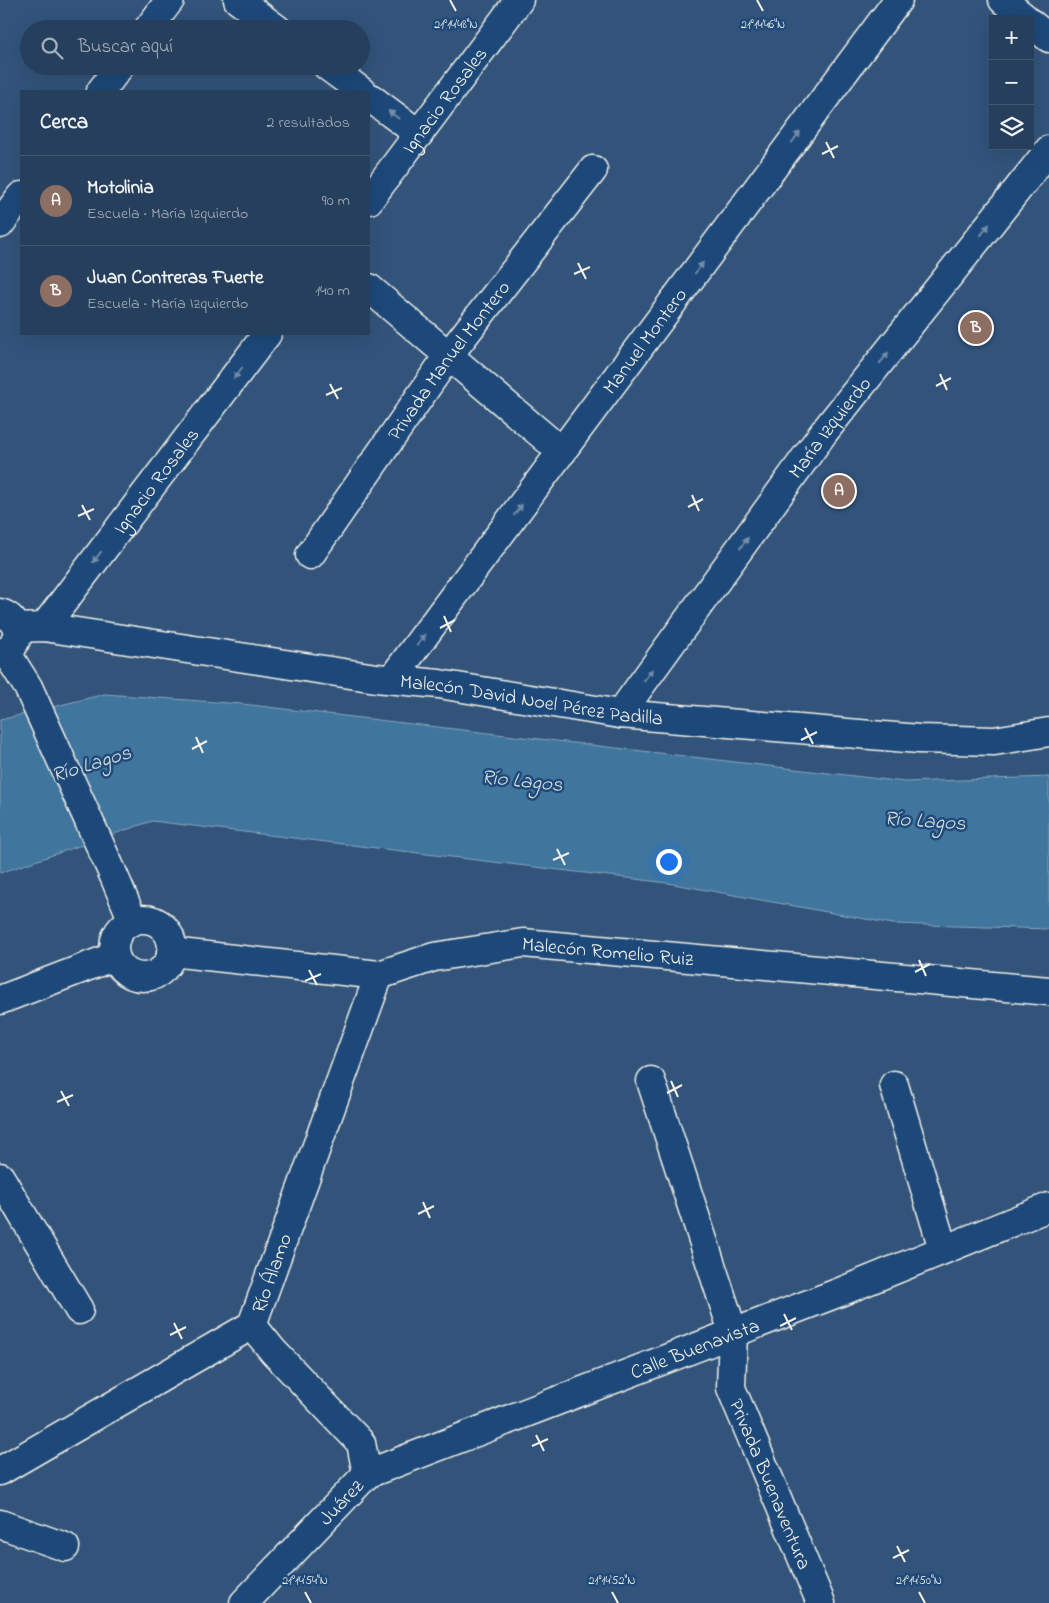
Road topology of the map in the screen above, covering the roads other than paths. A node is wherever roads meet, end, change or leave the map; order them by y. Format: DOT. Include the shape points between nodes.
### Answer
graph roads {
  1 [pos="170,0"];
  2 [pos="238,0"];
  3 [pos="519,0"];
  4 [pos="898,0"];
  5 [pos="1003,0"];
  6 [pos="1021,15"];
  7 [pos="155,20"];
  8 [pos="265,20"];
  9 [pos="1034,26"];
  10 [pos="1049,38"];
  11 [pos="113,75"];
  12 [pos="339,75"];
  13 [pos="102,90"];
  14 [pos="360,90"];
  15 [pos="370,98"];
  16 [pos="419,134"];
  17 [pos="1049,150"];
  18 [pos="593,170"];
  19 [pos="20,197"];
  20 [pos="370,199"];
  21 [pos="0,224"];
  22 [pos="370,289"];
  23 [pos="266,335"];
  24 [pos="448,356"];
  25 [pos="562,452"];
  26 [pos="310,555"];
  27 [pos="44,627"];
  28 [pos="6,637"];
  29 [pos="392,679"];
  30 [pos="620,714"];
  31 [pos="1049,732"];
  32 [pos="133,922"];
  33 [pos="171,952"];
  34 [pos="115,956"];
  35 [pos="379,975"];
  36 [pos="1049,991"];
  37 [pos="0,1000"];
  38 [pos="651,1081"];
  39 [pos="894,1085"];
  40 [pos="0,1177"];
  41 [pos="1049,1207"];
  42 [pos="943,1250"];
  43 [pos="79,1310"];
  44 [pos="252,1325"];
  45 [pos="733,1332"];
  46 [pos="0,1471"];
  47 [pos="367,1474"];
  48 [pos="0,1524"];
  49 [pos="65,1547"];
  50 [pos="244,1603"];
  51 [pos="822,1603"];
  1 -- 7 [label="street"];
  2 -- 8 [label="street"];
  3 -- 16 [label="street, Ignacio Rosales"];
  25 -- 4 [label="street, Manuel Montero, one-way"];
  5 -- 6 [label="street"];
  9 -- 10 [label="street"];
  11 -- 13 [label="street"];
  12 -- 14 [label="street"];
  16 -- 15 [label="street, one-way"];
  16 -- 20 [label="street, Ignacio Rosales"];
  30 -- 17 [label="street, María Izquierdo, one-way" via="824,432"];
  18 -- 24 [label="street, Privada Manuel Montero"];
  19 -- 21 [label="street"];
  22 -- 24 [label="street"];
  23 -- 27 [label="street, Ignacio Rosales, one-way"];
  24 -- 25 [label="street"];
  24 -- 26 [label="street, Privada Manuel Montero"];
  29 -- 25 [label="street, Manuel Montero, one-way"];
  27 -- 28 [label="street, Malecón David Noel Pérez Padilla"];
  27 -- 29 [label="street, Malecón David Noel Pérez Padilla"];
  28 -- 32 [label="street"];
  29 -- 30 [label="street, Malecón David Noel Pérez Padilla"];
  30 -- 31 [label="street, Malecón David Noel Pérez Padilla" via="919,739 994,741"];
  32 -- 33 [label="street" via="142,919 161,926 168,934"];
  32 -- 34 [label="street" via="119,931 115,939"];
  33 -- 34 [label="street" via="162,970 144,978 126,972"];
  33 -- 35 [label="street, Malecón Romelio Ruiz"];
  34 -- 37 [label="street"];
  35 -- 36 [label="street, Malecón Romelio Ruiz" via="434,957 523,943"];
  35 -- 44 [label="street, Río Álamo"];
  38 -- 45 [label="street"];
  39 -- 42 [label="street"];
  40 -- 43 [label="street"];
  41 -- 42 [label="street, Calle Buenavista"];
  42 -- 45 [label="street, Calle Buenavista"];
  44 -- 46 [label="street, Río Álamo"];
  44 -- 47 [label="street, Juárez" via="361,1443"];
  45 -- 47 [label="street, Calle Buenavista"];
  45 -- 51 [label="street, Privada Buenaventura" via="731,1388"];
  47 -- 50 [label="street, Juárez"];
  48 -- 49 [label="street"];
}
